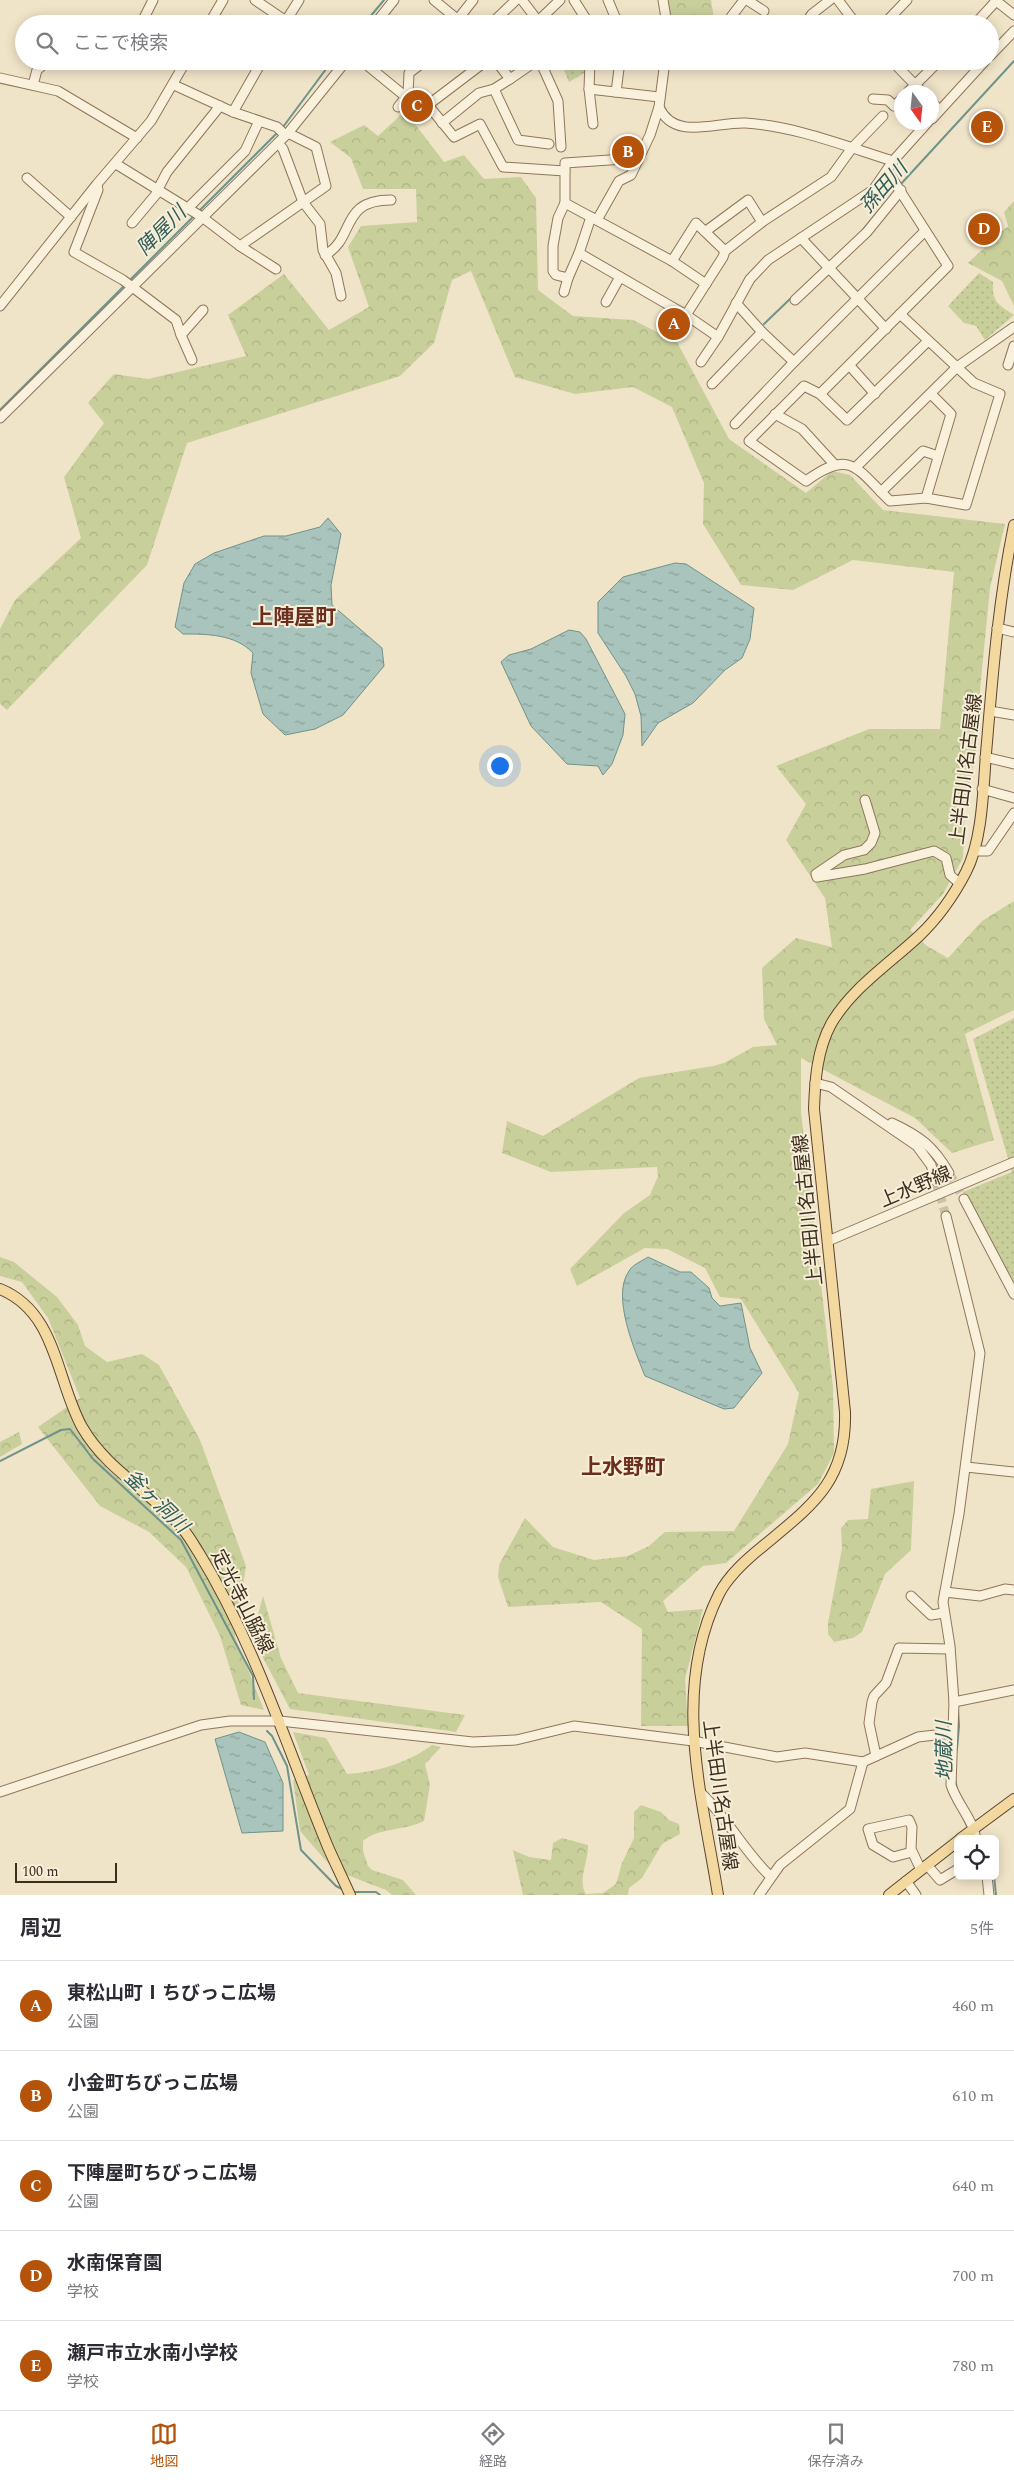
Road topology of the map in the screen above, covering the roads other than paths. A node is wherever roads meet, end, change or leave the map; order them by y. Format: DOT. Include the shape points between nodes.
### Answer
graph roads {
  1 [pos="153,0"];
  2 [pos="223,0"];
  3 [pos="255,0"];
  4 [pos="299,0"];
  5 [pos="394,0"];
  6 [pos="434,0"];
  7 [pos="472,0"];
  8 [pos="516,0"];
  9 [pos="522,0"];
  10 [pos="560,0"];
  11 [pos="574,0"];
  12 [pos="608,0"];
  13 [pos="663,0"];
  14 [pos="830,0"];
  15 [pos="838,0"];
  16 [pos="893,0"];
  17 [pos="996,0"];
  18 [pos="741,1"];
  19 [pos="903,4"];
  20 [pos="764,11"];
  21 [pos="146,15"];
  22 [pos="214,15"];
  23 [pos="275,15"];
  24 [pos="289,15"];
  25 [pos="382,15"];
  26 [pos="453,15"];
  27 [pos="464,15"];
  28 [pos="500,15"];
  29 [pos="532,15"];
  30 [pos="544,15"];
  31 [pos="583,15"];
  32 [pos="614,15"];
  33 [pos="665,15"];
  34 [pos="732,15"];
  35 [pos="811,15"];
  36 [pos="849,15"];
  37 [pos="893,15"];
  38 [pos="983,15"];
  39 [pos="1014,15"];
  40 [pos="1014,31"];
  41 [pos="999,47"];
  42 [pos="37,70"];
  43 [pos="182,70"];
  44 [pos="256,70"];
  45 [pos="338,70"];
  46 [pos="373,70"];
  47 [pos="413,70"];
  48 [pos="474,70"];
  49 [pos="503,70"];
  50 [pos="524,70"];
  51 [pos="542,70"];
  52 [pos="590,70"];
  53 [pos="619,70"];
  54 [pos="663,70"];
  55 [pos="901,70"];
  56 [pos="930,70"];
  57 [pos="977,70"];
  58 [pos="0,78"];
  59 [pos="510,79"];
  60 [pos="33,85"];
  61 [pos="174,85"];
  62 [pos="915,85"];
  63 [pos="494,89"];
  64 [pos="589,90"];
  65 [pos="616,92"];
  66 [pos="406,97"];
  67 [pos="660,97"];
  68 [pos="873,99"];
  69 [pos="220,106"];
  70 [pos="894,106"];
  71 [pos="398,107"];
  72 [pos="658,107"];
  73 [pos="939,110"];
  74 [pos="233,112"];
  75 [pos="883,116"];
  76 [pos="259,121"];
  77 [pos="442,123"];
  78 [pos="593,124"];
  79 [pos="921,130"];
  80 [pos="284,132"];
  81 [pos="137,138"];
  82 [pos="278,142"];
  83 [pos="549,144"];
  84 [pos="561,147"];
  85 [pos="852,148"];
  86 [pos="639,158"];
  87 [pos="893,161"];
  88 [pos="116,164"];
  89 [pos="565,171"];
  90 [pos="888,172"];
  91 [pos="27,178"];
  92 [pos="97,184"];
  93 [pos="899,188"];
  94 [pos="158,191"];
  95 [pos="391,200"];
  96 [pos="303,202"];
  97 [pos="565,203"];
  98 [pos="195,213"];
  99 [pos="71,217"];
  100 [pos="594,218"];
  101 [pos="762,222"];
  102 [pos="132,223"];
  103 [pos="706,231"];
  104 [pos="925,231"];
  105 [pos="801,238"];
  106 [pos="240,246"];
  107 [pos="724,251"];
  108 [pos="579,253"];
  109 [pos="325,254"];
  110 [pos="672,261"];
  111 [pos="827,266"];
  112 [pos="276,269"];
  113 [pos="620,277"];
  114 [pos="568,278"];
  115 [pos="706,284"];
  116 [pos="128,285"];
  117 [pos="564,292"];
  118 [pos="341,296"];
  119 [pos="857,299"];
  120 [pos="795,300"];
  121 [pos="606,302"];
  122 [pos="736,303"];
  123 [pos="0,306"];
  124 [pos="203,310"];
  125 [pos="900,314"];
  126 [pos="686,315"];
  127 [pos="1014,327"];
  128 [pos="886,329"];
  129 [pos="762,332"];
  130 [pos="181,335"];
  131 [pos="718,338"];
  132 [pos="928,341"];
  133 [pos="1014,346"];
  134 [pos="192,360"];
  135 [pos="702,362"];
  136 [pos="794,362"];
  137 [pos="1008,365"];
  138 [pos="850,366"];
  139 [pos="957,367"];
  140 [pos="712,384"];
  141 [pos="820,394"];
  142 [pos="875,394"];
  143 [pos="931,394"];
  144 [pos="775,414"];
  145 [pos="0,418"];
  146 [pos="735,424"];
  147 [pos="938,456"];
  148 [pos="834,464"];
  149 [pos="856,467"];
  150 [pos="881,492"];
  151 [pos="926,498"];
  152 [pos="1014,525"];
  153 [pos="997,628"];
  154 [pos="1014,632"];
  155 [pos="990,711"];
  156 [pos="1014,715"];
  157 [pos="985,758"];
  158 [pos="1014,764"];
  159 [pos="982,789"];
  160 [pos="1014,798"];
  161 [pos="865,800"];
  162 [pos="1014,813"];
  163 [pos="974,851"];
  164 [pos="959,883"];
  165 [pos="815,1083"];
  166 [pos="865,1109"];
  167 [pos="1014,1162"];
  168 [pos="949,1173"];
  169 [pos="936,1181"];
  170 [pos="964,1199"];
  171 [pos="946,1216"];
  172 [pos="828,1241"];
  173 [pos="0,1289"];
  174 [pos="1014,1294"];
  175 [pos="966,1467"];
  176 [pos="1014,1472"];
  177 [pos="1014,1590"];
  178 [pos="944,1592"];
  179 [pos="911,1596"];
  180 [pos="944,1613"];
  181 [pos="950,1650"];
  182 [pos="1014,1690"];
  183 [pos="954,1702"];
  184 [pos="280,1721"];
  185 [pos="952,1733"];
  186 [pos="693,1741"];
  187 [pos="876,1756"];
  188 [pos="863,1762"];
  189 [pos="0,1792"];
  190 [pos="702,1794"];
  191 [pos="1014,1799"];
  192 [pos="974,1828"];
  193 [pos="965,1835"];
  194 [pos="975,1835"];
  195 [pos="954,1844"];
  196 [pos="912,1852"];
  197 [pos="924,1867"];
  198 [pos="954,1871"];
  199 [pos="770,1876"];
  200 [pos="987,1880"];
  201 [pos="906,1881"];
  202 [pos="349,1892"];
  203 [pos="718,1895"];
  204 [pos="759,1895"];
  205 [pos="888,1895"];
  206 [pos="916,1895"];
  207 [pos="989,1895"];
  1 -- 21 [label="street"];
  2 -- 22 [label="street"];
  3 -- 23 [label="street"];
  4 -- 24 [label="street"];
  5 -- 25 [label="street"];
  6 -- 26 [label="street"];
  7 -- 27 [label="street"];
  8 -- 28 [label="street"];
  9 -- 29 [label="street"];
  10 -- 30 [label="street"];
  11 -- 31 [label="street"];
  12 -- 32 [label="street"];
  13 -- 33 [label="street"];
  14 -- 35 [label="street"];
  15 -- 36 [label="street"];
  16 -- 19 [label="street"];
  17 -- 38 [label="street"];
  17 -- 39 [label="street"];
  18 -- 20 [label="street"];
  18 -- 34 [label="street"];
  19 -- 37 [label="street"];
  40 -- 41 [label="street"];
  42 -- 60 [label="street"];
  43 -- 61 [label="street"];
  44 -- 74 [label="street"];
  45 -- 80 [label="street"];
  46 -- 66 [label="street"];
  47 -- 66 [label="street" via="409,73"];
  48 -- 77 [label="street" via="428,105"];
  49 -- 59 [label="street"];
  50 -- 59 [label="street"];
  51 -- 84 [label="street" via="558,101"];
  52 -- 64 [label="street"];
  53 -- 65 [label="street"];
  54 -- 67 [label="street"];
  55 -- 62 [label="street"];
  56 -- 62 [label="street"];
  57 -- 73 [label="street"];
  58 -- 60 [label="street"];
  59 -- 63 [label="street"];
  60 -- 81 [label="street" via="58,91"];
  61 -- 69 [label="street"];
  61 -- 81 [label="street"];
  63 -- 77 [label="street" via="479,93"];
  63 -- 83 [label="street" via="518,140"];
  64 -- 65 [label="street"];
  64 -- 78 [label="street"];
  65 -- 67 [label="street"];
  66 -- 71 [label="street"];
  67 -- 72 [label="street"];
  68 -- 70 [label="street" via="888,100"];
  69 -- 74 [label="street"];
  69 -- 94 [label="street" via="167,172"];
  72 -- 85 [label="street" via="663,118 673,126 744,123 786,129"];
  72 -- 86 [label="street"];
  74 -- 76 [label="street"];
  75 -- 85 [label="street"];
  76 -- 80 [label="street"];
  76 -- 98 [label="street" via="245,151"];
  77 -- 89 [label="street" via="454,137 480,124 503,167"];
  79 -- 87 [label="street"];
  80 -- 82 [label="street"];
  80 -- 96 [label="street" via="316,147 326,186"];
  81 -- 88 [label="street"];
  82 -- 96 [label="street"];
  82 -- 98 [label="street"];
  85 -- 87 [label="street"];
  85 -- 101 [label="street" via="831,177"];
  86 -- 89 [label="street" via="565,163"];
  86 -- 100 [label="street" via="631,174 619,181"];
  87 -- 90 [label="street"];
  88 -- 92 [label="street"];
  88 -- 94 [label="street"];
  89 -- 97 [label="street"];
  90 -- 93 [label="street"];
  90 -- 105 [label="street" via="873,190"];
  91 -- 99 [label="street"];
  92 -- 99 [label="street"];
  92 -- 116 [label="street" via="98,190 74,252"];
  93 -- 104 [label="street"];
  93 -- 111 [label="street" via="866,232"];
  94 -- 98 [label="street"];
  94 -- 102 [label="street"];
  95 -- 109 [label="street" via="365,204 354,214 333,250"];
  96 -- 106 [label="street"];
  96 -- 109 [label="street" via="320,224"];
  97 -- 100 [label="street"];
  97 -- 114 [label="street" via="552,246 553,271"];
  98 -- 106 [label="street"];
  98 -- 116 [label="street"];
  99 -- 123 [label="street"];
  100 -- 108 [label="street"];
  100 -- 110 [label="street"];
  101 -- 103 [label="street" via="748,200"];
  101 -- 107 [label="street"];
  103 -- 107 [label="street"];
  103 -- 110 [label="street" via="696,223"];
  104 -- 119 [label="street"];
  104 -- 125 [label="street" via="948,266"];
  105 -- 111 [label="street"];
  105 -- 122 [label="street" via="768,260"];
  106 -- 112 [label="street"];
  107 -- 115 [label="street"];
  108 -- 113 [label="street"];
  108 -- 114 [label="street"];
  109 -- 118 [label="street" via="336,273"];
  110 -- 115 [label="street"];
  111 -- 119 [label="street"];
  111 -- 120 [label="street"];
  113 -- 121 [label="street"];
  113 -- 126 [label="street"];
  114 -- 117 [label="street"];
  115 -- 126 [label="street"];
  116 -- 130 [label="street" via="176,320"];
  116 -- 145 [label="street"];
  119 -- 128 [label="street"];
  119 -- 136 [label="street"];
  122 -- 129 [label="street"];
  122 -- 131 [label="street"];
  124 -- 130 [label="street"];
  125 -- 128 [label="street"];
  125 -- 132 [label="street"];
  126 -- 131 [label="street"];
  127 -- 139 [label="street"];
  128 -- 138 [label="street"];
  129 -- 136 [label="street"];
  129 -- 140 [label="street"];
  130 -- 134 [label="street"];
  131 -- 135 [label="street"];
  132 -- 139 [label="street"];
  132 -- 142 [label="street"];
  133 -- 137 [label="street"];
  136 -- 146 [label="street"];
  138 -- 141 [label="street"];
  138 -- 142 [label="street"];
  139 -- 143 [label="street"];
  139 -- 151 [label="street" via="974,383 1000,394 966,506"];
  141 -- 142 [label="street" via="847,420"];
  141 -- 144 [label="street" via="804,386"];
  143 -- 147 [label="street" via="951,414"];
  143 -- 149 [label="street"];
  144 -- 148 [label="street" via="802,429"];
  144 -- 148 [label="street" via="748,441 806,481"];
  147 -- 150 [label="street" via="923,451"];
  147 -- 151 [label="street"];
  148 -- 149 [label="street"];
  149 -- 150 [label="street"];
  150 -- 151 [label="street" via="890,501"];
  152 -- 153 [label="main road, 上半田川名古屋線"];
  153 -- 154 [label="street"];
  153 -- 155 [label="main road, 上半田川名古屋線"];
  155 -- 156 [label="street"];
  155 -- 157 [label="main road, 上半田川名古屋線"];
  157 -- 158 [label="street"];
  157 -- 159 [label="main road, 上半田川名古屋線"];
  159 -- 160 [label="street"];
  159 -- 163 [label="main road, 上半田川名古屋線"];
  161 -- 164 [label="street" via="875,832 871,843 864,850 837,859 816,874 817,877 934,852 946,858 950,875"];
  162 -- 163 [label="street" via="988,851"];
  163 -- 164 [label="main road, 上半田川名古屋線"];
  164 -- 165 [label="main road, 上半田川名古屋線" via="930,924 852,996 831,1024 818,1059"];
  165 -- 166 [label="street"];
  165 -- 172 [label="main road, 上半田川名古屋線" via="814,1109"];
  166 -- 168 [label="street" via="919,1136"];
  166 -- 169 [label="street" via="917,1146 931,1165"];
  167 -- 172 [label="street, 上水野線"];
  170 -- 174 [label="street"];
  171 -- 175 [label="street" via="980,1353"];
  172 -- 186 [label="main road, 上半田川名古屋線" via="844,1412 840,1458 823,1492 744,1561 719,1593 699,1646 692,1695"];
  173 -- 184 [label="main road, 定光寺山脇線" via="19,1299 41,1323 76,1413 99,1450 132,1484 175,1520 195,1547 245,1638"];
  175 -- 176 [label="street"];
  175 -- 178 [label="street"];
  177 -- 178 [label="street" via="980,1596"];
  178 -- 180 [label="street"];
  179 -- 180 [label="street" via="931,1615"];
  180 -- 181 [label="street"];
  181 -- 183 [label="street"];
  181 -- 187 [label="street" via="899,1648 886,1684 872,1702 869,1723"];
  182 -- 183 [label="street"];
  183 -- 185 [label="street"];
  184 -- 186 [label="street" via="473,1742 516,1740 574,1726"];
  184 -- 189 [label="street" via="230,1721 201,1725"];
  184 -- 202 [label="main road, 定光寺山脇線"];
  185 -- 187 [label="street" via="918,1737"];
  185 -- 192 [label="street" via="951,1785"];
  186 -- 188 [label="street" via="777,1756 805,1753"];
  186 -- 190 [label="main road, 上半田川名古屋線"];
  187 -- 188 [label="street"];
  188 -- 199 [label="street" via="850,1809 791,1855"];
  190 -- 199 [label="street"];
  190 -- 203 [label="main road, 上半田川名古屋線"];
  191 -- 192 [label="main road"];
  192 -- 193 [label="main road"];
  192 -- 194 [label="street"];
  195 -- 197 [label="main road"];
  196 -- 196 [label="street" via="912,1827 908,1820 868,1829 873,1845 893,1857"];
  196 -- 197 [label="street"];
  197 -- 198 [label="street" via="940,1880"];
  197 -- 201 [label="main road"];
  199 -- 204 [label="street"];
  200 -- 207 [label="street"];
  201 -- 205 [label="main road"];
  201 -- 206 [label="street"];
}
